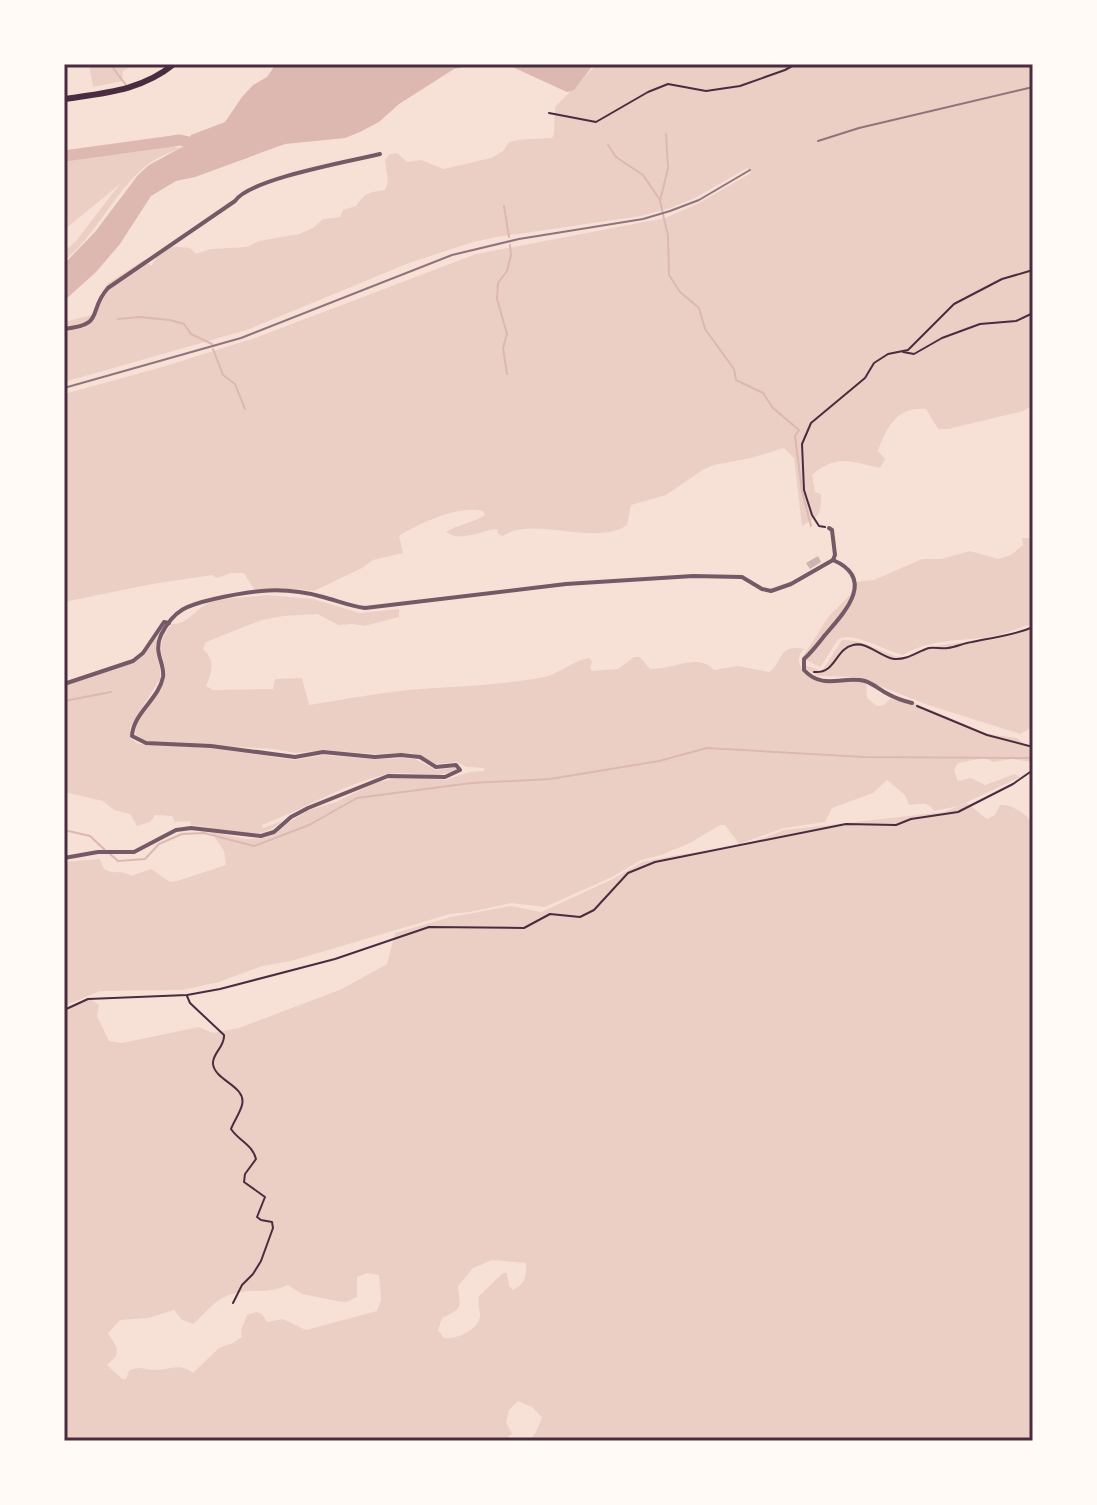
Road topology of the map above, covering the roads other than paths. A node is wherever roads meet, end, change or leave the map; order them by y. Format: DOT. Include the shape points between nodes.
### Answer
graph roads {
  1 [pos="174,64"];
  2 [pos="64,99"];
  3 [pos="380,154"];
  4 [pos="64,329"];
  5 [pos="829,528"];
  6 [pos="833,560"];
  7 [pos="169,623"];
  8 [pos="64,684"];
  9 [pos="912,703"];
  10 [pos="64,858"];
  1 -- 2 [label="main road" via="130,89"];
  3 -- 4 [label="street" via="266,182 240,194 108,288 97,300 90,322"];
  5 -- 6 [label="street"];
  6 -- 7 [label="street" via="771,591 742,577 693,576 566,584 365,608 283,590 257,590 186,606"];
  6 -- 9 [label="street" via="850,572 854,595 802,667 816,679 865,681"];
  7 -- 8 [label="street" via="164,622 130,663"];
  7 -- 10 [label="street" via="158,647 162,679 133,726 132,736 140,742 295,757 323,752 416,756 436,767 456,765 460,770 445,777 388,776 308,808 268,835 191,828 134,852"];
}
